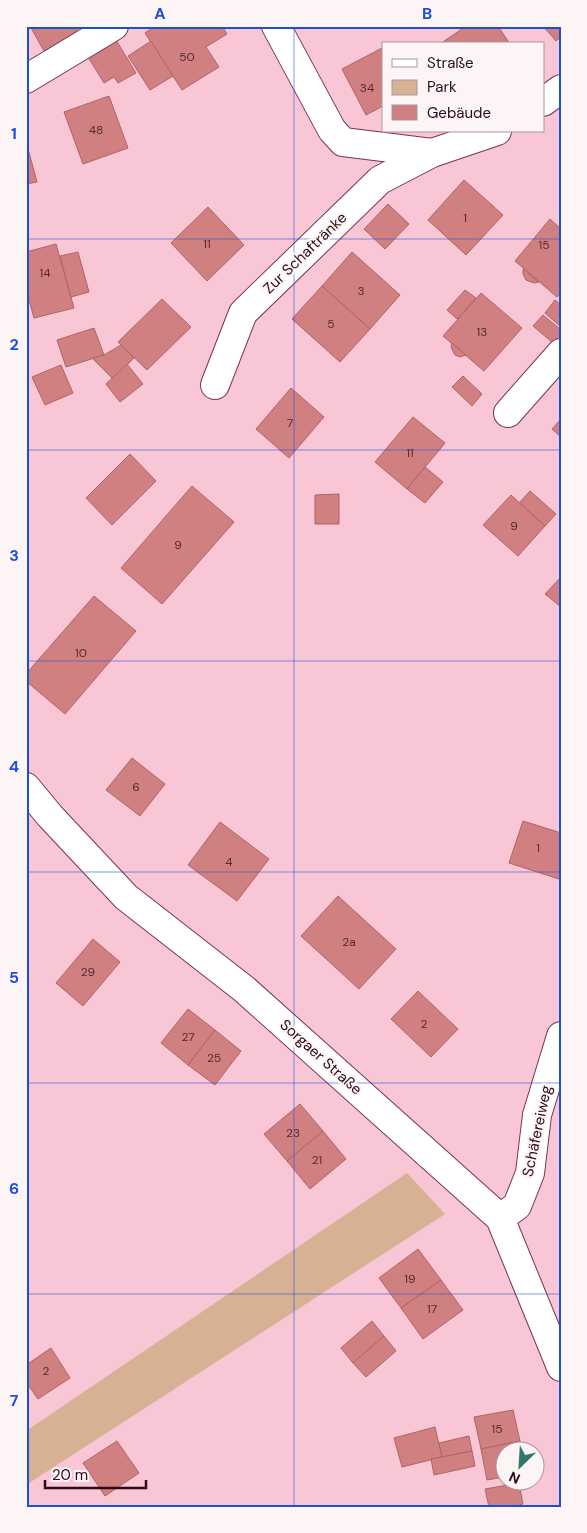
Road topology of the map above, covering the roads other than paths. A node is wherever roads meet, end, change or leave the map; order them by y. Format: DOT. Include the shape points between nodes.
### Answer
graph roads {
  1 [pos="114,26"];
  2 [pos="276,26"];
  3 [pos="26,79"];
  4 [pos="561,89"];
  5 [pos="544,101"];
  6 [pos="494,132"];
  7 [pos="432,153"];
  8 [pos="561,353"];
  9 [pos="215,385"];
  10 [pos="508,413"];
  11 [pos="26,787"];
  12 [pos="561,1036"];
  13 [pos="500,1218"];
  14 [pos="561,1367"];
  1 -- 3 [label="street"];
  2 -- 7 [label="street, Zur Schaftränke" via="332,130 343,142"];
  4 -- 5 [label="street"];
  6 -- 7 [label="street, Zur Schaftränke"];
  7 -- 9 [label="street, Zur Schaftränke" via="380,180 243,313"];
  8 -- 10 [label="street"];
  11 -- 13 [label="street, Sorgaer Straße" via="126,897 244,989"];
  12 -- 13 [label="street, Schäfereiweg" via="537,1116 530,1173 517,1206"];
  13 -- 14 [label="street, Sorgaer Straße"];
}
